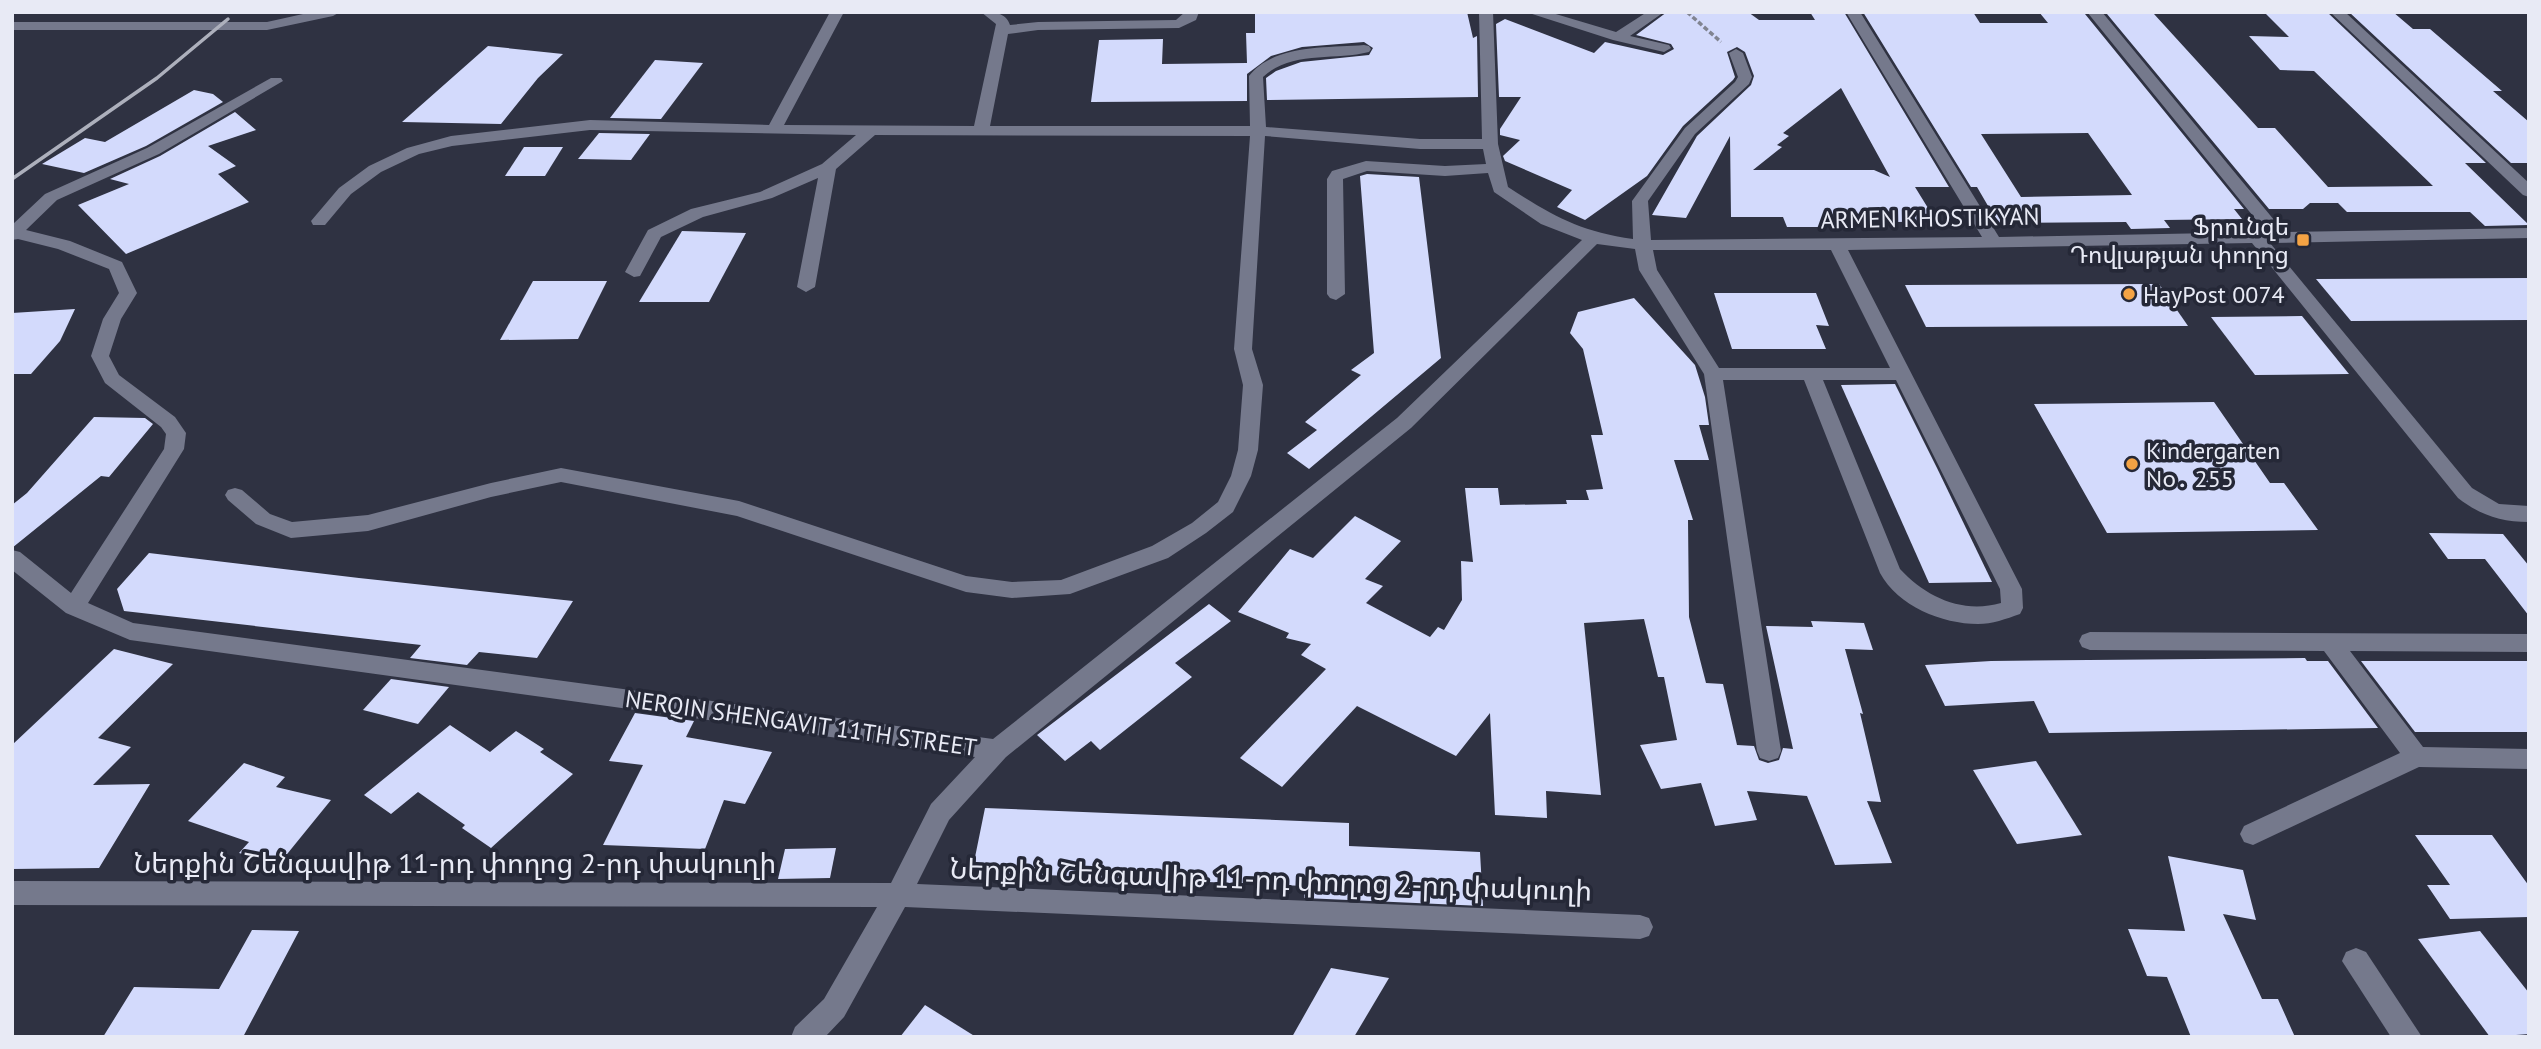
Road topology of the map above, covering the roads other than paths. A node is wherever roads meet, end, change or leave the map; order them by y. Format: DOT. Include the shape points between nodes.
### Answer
graph roads {
  1 [pos="333,12"];
  2 [pos="837,12"];
  3 [pos="988,12"];
  4 [pos="1192,12"];
  5 [pos="1486,12"];
  6 [pos="1533,12"];
  7 [pos="1657,12"];
  8 [pos="1853,12"];
  9 [pos="2094,12"];
  10 [pos="2337,12"];
  11 [pos="12,26"];
  12 [pos="1002,30"];
  13 [pos="1618,37"];
  14 [pos="1664,48"];
  15 [pos="1364,49"];
  16 [pos="1735,53"];
  17 [pos="276,81"];
  18 [pos="774,130"];
  19 [pos="871,130"];
  20 [pos="981,130"];
  21 [pos="1258,131"];
  22 [pos="1490,144"];
  23 [pos="828,167"];
  24 [pos="1494,168"];
  25 [pos="2529,192"];
  26 [pos="319,221"];
  27 [pos="2529,233"];
  28 [pos="14,234"];
  29 [pos="2256,237"];
  30 [pos="2278,237"];
  31 [pos="1593,238"];
  32 [pos="1993,241"];
  33 [pos="1642,245"];
  34 [pos="1838,245"];
  35 [pos="634,272"];
  36 [pos="806,287"];
  37 [pos="1336,295"];
  38 [pos="1713,374"];
  39 [pos="1811,374"];
  40 [pos="1903,374"];
  41 [pos="235,495"];
  42 [pos="2529,514"];
  43 [pos="12,558"];
  44 [pos="74,607"];
  45 [pos="2090,641"];
  46 [pos="2330,642"];
  47 [pos="2529,643"];
  48 [pos="997,750"];
  49 [pos="1769,751"];
  50 [pos="2417,757"];
  51 [pos="2529,759"];
  52 [pos="2253,834"];
  53 [pos="12,893"];
  54 [pos="898,895"];
  55 [pos="1640,927"];
  56 [pos="2356,961"];
  57 [pos="806,1037"];
  58 [pos="2408,1037"];
  1 -- 11 [label="street" via="267,26"];
  2 -- 18 [label="street"];
  3 -- 12 [label="street" via="1003,23"];
  4 -- 12 [label="street" via="1179,24"];
  5 -- 22 [label="street"];
  6 -- 13 [label="street"];
  7 -- 13 [label="street"];
  8 -- 32 [label="street"];
  9 -- 30 [label="street"];
  10 -- 25 [label="street"];
  12 -- 20 [label="street"];
  13 -- 14 [label="street"];
  15 -- 21 [label="street" via="1282,58 1264,65 1256,76"];
  16 -- 33 [label="street" via="1745,77 1742,84 1690,131 1640,201"];
  17 -- 28 [label="street" via="153,151 51,197"];
  18 -- 19 [label="street"];
  18 -- 26 [label="street" via="590,125 451,141 413,151 375,169 345,191"];
  19 -- 20 [label="street"];
  19 -- 23 [label="street"];
  20 -- 21 [label="street"];
  21 -- 22 [label="street" via="1420,144"];
  21 -- 41 [label="street" via="1243,349 1253,385 1248,450 1241,476 1226,507 1199,528 1160,552 1097,576 1062,588 1012,590 965,584 738,509 561,475 368,523 291,530 262,519"];
  22 -- 24 [label="street"];
  23 -- 35 [label="street" via="766,195 697,213 654,234"];
  23 -- 36 [label="street"];
  24 -- 31 [label="street, ARMEN KHOSTIKYAN" via="1500,189 1546,220"];
  24 -- 37 [label="street" via="1445,171 1367,166 1338,174"];
  27 -- 30 [label="street, ARMEN KHOSTIKYAN"];
  28 -- 44 [label="street" via="64,245 116,266 128,293 112,319 100,356 112,379 176,433 174,449"];
  29 -- 30 [label="street, ARMEN KHOSTIKYAN"];
  29 -- 32 [label="street, ARMEN KHOSTIKYAN"];
  29 -- 42 [label="street" via="2465,493 2484,509"];
  31 -- 33 [label="street, ARMEN KHOSTIKYAN"];
  31 -- 48 [label="street, NERQIN SHENGAVIT 11TH STREET" via="1404,423"];
  32 -- 34 [label="street, ARMEN KHOSTIKYAN"];
  33 -- 34 [label="street, ARMEN KHOSTIKYAN"];
  33 -- 38 [label="street" via="1648,271"];
  34 -- 40 [label="street"];
  38 -- 39 [label="street"];
  38 -- 49 [label="street"];
  39 -- 40 [label="street"];
  39 -- 40 [label="street" via="1891,573 1902,587 1947,612 1996,615 2012,608 2011,589"];
  43 -- 44 [label="street, NERQIN SHENGAVIT 11TH STREET"];
  44 -- 48 [label="street, NERQIN SHENGAVIT 11TH STREET" via="130,631"];
  45 -- 46 [label="street"];
  46 -- 47 [label="street"];
  46 -- 50 [label="street"];
  48 -- 54 [label="street, Ներքին Շենգավիթ 11-րդ փողոց 2-րդ փակուղի" via="940,812"];
  50 -- 51 [label="street"];
  50 -- 52 [label="street"];
  53 -- 54 [label="street, Ներքին Շենգավիթ 11-րդ փողոց 2-րդ փակուղի"];
  54 -- 55 [label="street, Ներքին Շենգավիթ 11-րդ փողոց 2-րդ փակուղի"];
  54 -- 57 [label="street, Ներքին Շենգավիթ 11-րդ փողոց 2-րդ փակուղի" via="834,1007"];
  56 -- 58 [label="street"];
}
